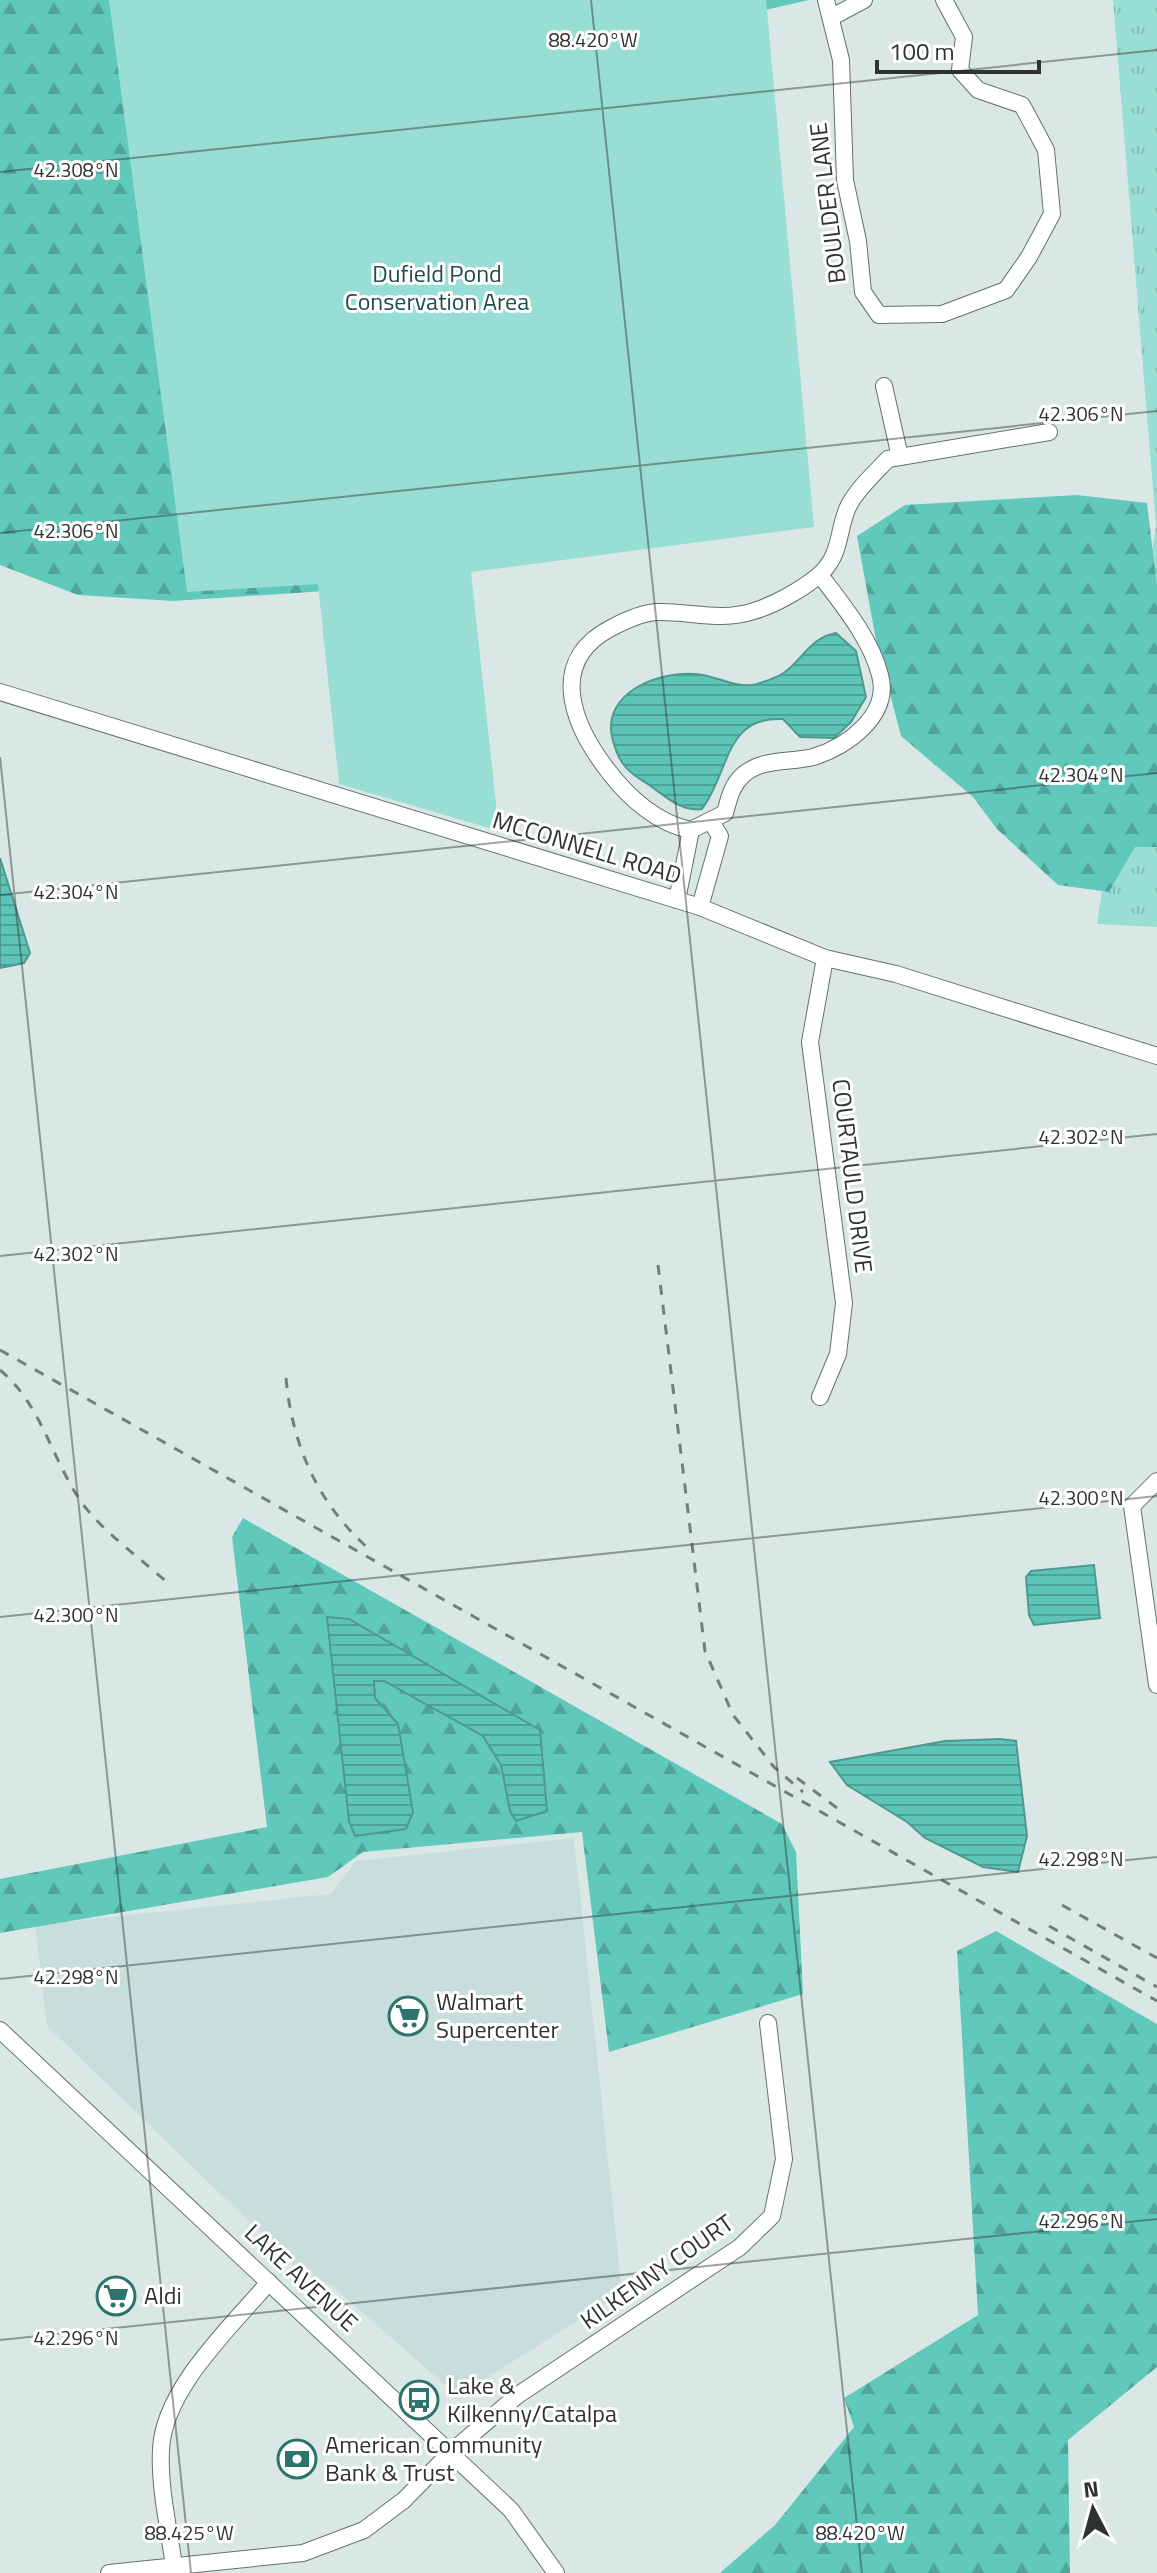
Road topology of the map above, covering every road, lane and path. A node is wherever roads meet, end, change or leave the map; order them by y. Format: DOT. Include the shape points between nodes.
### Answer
graph roads {
  1 [pos="826,0"];
  2 [pos="864,0"];
  3 [pos="944,0"];
  4 [pos="832,17"];
  5 [pos="884,386"];
  6 [pos="1049,432"];
  7 [pos="900,457"];
  8 [pos="820,575"];
  9 [pos="0,692"];
  10 [pos="716,829"];
  11 [pos="691,830"];
  12 [pos="677,900"];
  13 [pos="700,907"];
  14 [pos="825,958"];
  15 [pos="1157,1056"];
  16 [pos="820,1397"];
  17 [pos="1157,1481"];
  18 [pos="1157,1685"];
  19 [pos="768,2023"];
  20 [pos="0,2030"];
  21 [pos="269,2282"];
  22 [pos="450,2453"];
  23 [pos="174,2566"];
  24 [pos="109,2573"];
  25 [pos="556,2573"];
  1 -- 4 [label="street"];
  2 -- 4 [label="street"];
  3 -- 4 [label="street, BOULDER LANE" via="964,37 960,70 978,90 1022,105 1046,150 1052,214 1006,290 942,314 879,315 863,292 845,180 841,60"];
  5 -- 7 [label="street"];
  6 -- 7 [label="street"];
  7 -- 8 [label="street" via="888,459 848,507 841,543"];
  8 -- 10 [label="street" via="862,636 881,677 876,714 852,738 814,757 761,765 745,773 734,785"];
  8 -- 11 [label="street" via="754,611 716,617 656,612 624,621 578,652 571,669 574,709 596,756 625,793 673,827"];
  9 -- 12 [label="street, MCCONNELL ROAD"];
  10 -- 11 [label="street"];
  10 -- 13 [label="street"];
  11 -- 12 [label="street"];
  12 -- 13 [label="street, MCCONNELL ROAD"];
  13 -- 14 [label="street, MCCONNELL ROAD"];
  14 -- 15 [label="street, MCCONNELL ROAD" via="896,974"];
  14 -- 16 [label="street, COURTAULD DRIVE" via="810,1042 844,1303 838,1354"];
  17 -- 18 [label="street" via="1132,1506"];
  19 -- 22 [label="street, KILKENNY COURT" via="784,2159 772,2216 736,2250 518,2395"];
  20 -- 21 [label="street, LAKE AVENUE"];
  21 -- 22 [label="street, LAKE AVENUE"];
  21 -- 23 [label="street" via="170,2406 161,2449"];
  22 -- 23 [label="street, KILKENNY COURT" via="404,2500 364,2530 328,2546"];
  22 -- 25 [label="street, LAKE AVENUE" via="511,2510"];
  23 -- 24 [label="street, KILKENNY COURT"];
}
